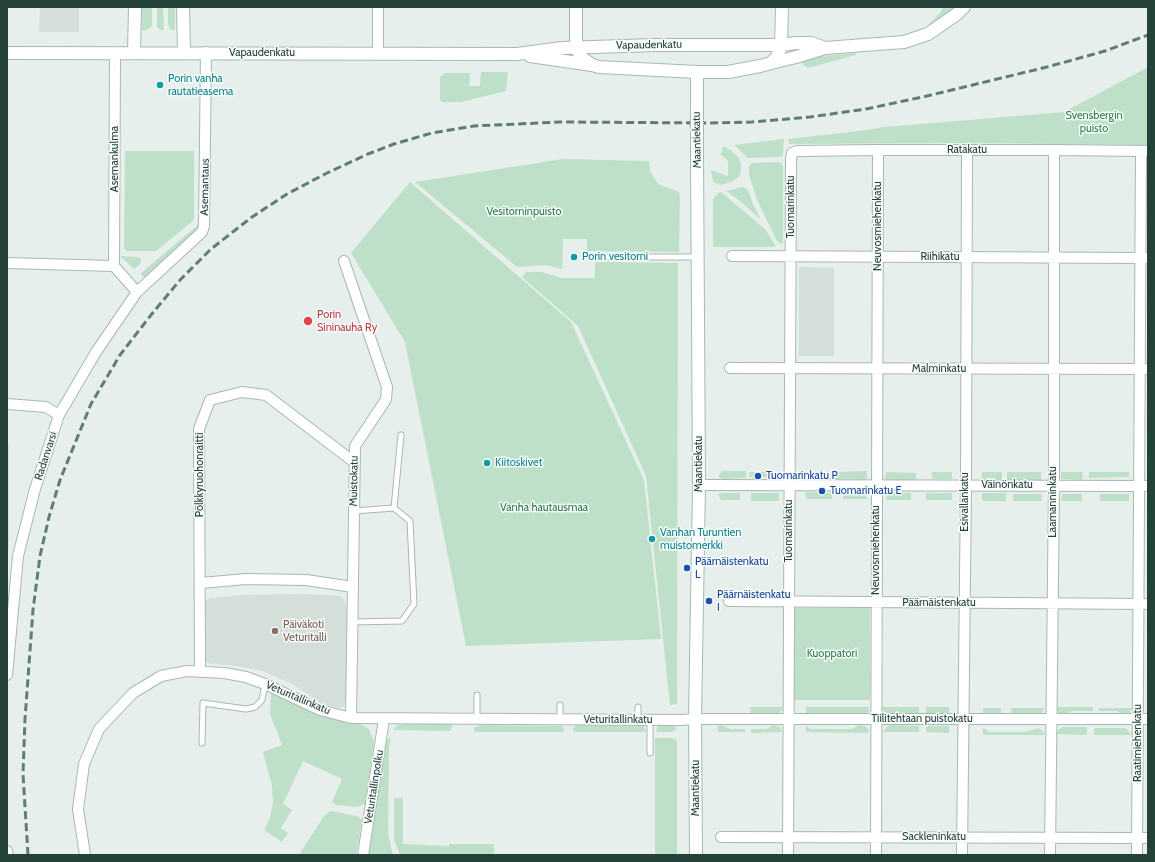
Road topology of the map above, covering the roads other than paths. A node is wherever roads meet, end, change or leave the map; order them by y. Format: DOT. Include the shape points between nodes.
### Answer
graph roads {
  1 [pos="135,7"];
  2 [pos="183,7"];
  3 [pos="378,7"];
  4 [pos="576,7"];
  5 [pos="782,7"];
  6 [pos="964,7"];
  7 [pos="781,45"];
  8 [pos="576,47"];
  9 [pos="826,48"];
  10 [pos="184,52"];
  11 [pos="206,52"];
  12 [pos="7,53"];
  13 [pos="115,53"];
  14 [pos="134,53"];
  15 [pos="378,53"];
  16 [pos="517,54"];
  17 [pos="771,63"];
  18 [pos="592,65"];
  19 [pos="697,72"];
  20 [pos="878,150"];
  21 [pos="967,150"];
  22 [pos="1054,150"];
  23 [pos="1145,151"];
  24 [pos="791,159"];
  25 [pos="732,256"];
  26 [pos="791,256"];
  27 [pos="878,256"];
  28 [pos="591,257"];
  29 [pos="698,257"];
  30 [pos="966,257"];
  31 [pos="1054,257"];
  32 [pos="1144,258"];
  33 [pos="344,261"];
  34 [pos="7,263"];
  35 [pos="114,266"];
  36 [pos="138,292"];
  37 [pos="730,368"];
  38 [pos="790,368"];
  39 [pos="877,368"];
  40 [pos="966,368"];
  41 [pos="1054,369"];
  42 [pos="1144,369"];
  43 [pos="7,404"];
  44 [pos="59,416"];
  45 [pos="401,435"];
  46 [pos="354,462"];
  47 [pos="789,484"];
  48 [pos="699,485"];
  49 [pos="876,485"];
  50 [pos="966,485"];
  51 [pos="1054,485"];
  52 [pos="1144,486"];
  53 [pos="394,508"];
  54 [pos="354,511"];
  55 [pos="201,583"];
  56 [pos="353,587"];
  57 [pos="729,601"];
  58 [pos="789,602"];
  59 [pos="876,602"];
  60 [pos="965,603"];
  61 [pos="1052,604"];
  62 [pos="1143,604"];
  63 [pos="352,622"];
  64 [pos="200,671"];
  65 [pos="7,675"];
  66 [pos="265,684"];
  67 [pos="478,695"];
  68 [pos="560,705"];
  69 [pos="638,707"];
  70 [pos="351,718"];
  71 [pos="384,719"];
  72 [pos="477,719"];
  73 [pos="560,719"];
  74 [pos="695,719"];
  75 [pos="788,719"];
  76 [pos="875,719"];
  77 [pos="963,719"];
  78 [pos="1051,719"];
  79 [pos="638,720"];
  80 [pos="650,720"];
  81 [pos="1143,720"];
  82 [pos="202,743"];
  83 [pos="650,753"];
  84 [pos="721,837"];
  85 [pos="788,837"];
  86 [pos="876,837"];
  87 [pos="962,837"];
  88 [pos="1050,837"];
  89 [pos="1138,838"];
  90 [pos="1148,838"];
  91 [pos="7,851"];
  92 [pos="8,855"];
  93 [pos="85,855"];
  94 [pos="363,855"];
  95 [pos="696,855"];
  96 [pos="788,855"];
  97 [pos="876,855"];
  98 [pos="962,855"];
  99 [pos="1050,855"];
  100 [pos="1137,855"];
  1 -- 14 [label="street"];
  2 -- 10 [label="street"];
  3 -- 15 [label="street"];
  4 -- 8 [label="street"];
  5 -- 7 [label="street"];
  6 -- 9 [label="street" via="928,34 904,42"];
  7 -- 8 [label="street, Vapaudenkatu"];
  7 -- 9 [label="street, Vapaudenkatu" via="811,43"];
  7 -- 17 [label="street" via="777,58"];
  8 -- 16 [label="street, Vapaudenkatu"];
  8 -- 18 [label="street" via="581,57"];
  9 -- 17 [label="street, Vapaudenkatu"];
  10 -- 11 [label="street, Vapaudenkatu"];
  10 -- 14 [label="street, Vapaudenkatu"];
  11 -- 15 [label="street, Vapaudenkatu"];
  11 -- 36 [label="street, Asemantaus" via="204,226 202,232"];
  12 -- 13 [label="street, Vapaudenkatu"];
  13 -- 14 [label="street, Vapaudenkatu"];
  13 -- 35 [label="street, Asemankulma"];
  15 -- 16 [label="street, Vapaudenkatu"];
  16 -- 18 [label="street, Vapaudenkatu"];
  17 -- 19 [label="street, Vapaudenkatu" via="728,72"];
  18 -- 19 [label="street, Vapaudenkatu"];
  19 -- 29 [label="street, Maantiekatu, bridge"];
  20 -- 21 [label="street, Ratakatu"];
  20 -- 24 [label="street, Ratakatu" via="797,151 792,153"];
  20 -- 27 [label="street, Neuvosmiehenkatu"];
  21 -- 22 [label="street, Ratakatu"];
  21 -- 30 [label="street, Esivallankatu"];
  22 -- 23 [label="street, Ratakatu"];
  22 -- 31 [label="street, Laamanninkatu"];
  23 -- 32 [label="street, Raatimiehenkatu"];
  24 -- 26 [label="street, Tuomarinkatu"];
  25 -- 26 [label="street, Riihikatu"];
  26 -- 27 [label="street, Riihikatu"];
  26 -- 38 [label="street, Tuomarinkatu"];
  27 -- 30 [label="street, Riihikatu"];
  27 -- 39 [label="street, Neuvosmiehenkatu"];
  28 -- 29 [label="lane"];
  29 -- 48 [label="street, Maantiekatu"];
  30 -- 31 [label="street, Riihikatu"];
  30 -- 40 [label="street, Esivallankatu"];
  31 -- 32 [label="street, Riihikatu"];
  31 -- 41 [label="street, Laamanninkatu"];
  32 -- 42 [label="street, Raatimiehenkatu"];
  33 -- 46 [label="street, Muistokatu" via="387,388 386,399 355,446"];
  34 -- 35 [label="street"];
  35 -- 36 [label="street"];
  36 -- 44 [label="street, Radanvarsi" via="96,352"];
  37 -- 38 [label="street, Malminkatu"];
  38 -- 39 [label="street, Malminkatu"];
  38 -- 47 [label="street, Tuomarinkatu"];
  39 -- 40 [label="street, Malminkatu"];
  39 -- 49 [label="street, Neuvosmiehenkatu"];
  40 -- 41 [label="street, Malminkatu"];
  40 -- 50 [label="street, Esivallankatu"];
  41 -- 42 [label="street, Malminkatu"];
  41 -- 51 [label="street, Laamanninkatu"];
  42 -- 52 [label="street, Raatimiehenkatu"];
  43 -- 44 [label="street" via="46,407"];
  44 -- 65 [label="street, Radanvarsi" via="35,489 18,556"];
  45 -- 53 [label="lane"];
  46 -- 54 [label="street, Muistokatu"];
  46 -- 55 [label="street, Pölkkyruohonraitti" via="266,395 242,392 210,400 199,429"];
  47 -- 48 [label="street, Väinönkatu"];
  47 -- 49 [label="street, Väinönkatu"];
  47 -- 58 [label="street, Tuomarinkatu"];
  48 -- 74 [label="street, Maantiekatu"];
  49 -- 50 [label="street, Väinönkatu"];
  49 -- 59 [label="street, Neuvosmiehenkatu"];
  50 -- 51 [label="street, Väinönkatu"];
  50 -- 60 [label="street, Esivallankatu"];
  51 -- 52 [label="street, Väinönkatu"];
  51 -- 61 [label="street, Laamanninkatu"];
  52 -- 62 [label="street, Raatimiehenkatu"];
  53 -- 54 [label="lane"];
  53 -- 63 [label="lane" via="410,521 414,604 402,621"];
  54 -- 56 [label="street, Muistokatu"];
  55 -- 56 [label="street" via="246,579 306,580"];
  55 -- 64 [label="street, Pölkkyruohonraitti"];
  56 -- 63 [label="street, Muistokatu"];
  57 -- 58 [label="street, Päärnäistenkatu"];
  58 -- 59 [label="street, Päärnäistenkatu"];
  58 -- 75 [label="street, Tuomarinkatu"];
  59 -- 60 [label="street, Päärnäistenkatu"];
  59 -- 76 [label="street, Neuvosmiehenkatu"];
  60 -- 61 [label="street, Päärnäistenkatu"];
  60 -- 77 [label="street, Esivallankatu"];
  61 -- 62 [label="street, Päärnäistenkatu"];
  61 -- 78 [label="street, Laamanninkatu"];
  62 -- 81 [label="street, Raatimiehenkatu"];
  63 -- 70 [label="street, Muistokatu"];
  64 -- 66 [label="street, Veturitallinkatu" via="246,677"];
  64 -- 93 [label="street, Veturitallinkatu" via="161,676 133,693 99,730 84,764 78,809"];
  66 -- 70 [label="street, Veturitallinkatu" via="320,710"];
  66 -- 82 [label="lane" via="262,700 255,707 246,709 203,703"];
  67 -- 72 [label="lane"];
  68 -- 73 [label="lane"];
  69 -- 79 [label="lane"];
  70 -- 71 [label="street, Veturitallinkatu"];
  71 -- 72 [label="street, Veturitallinkatu"];
  71 -- 94 [label="street, Veturitallinpolku"];
  72 -- 73 [label="street, Veturitallinkatu"];
  73 -- 79 [label="street, Veturitallinkatu"];
  74 -- 75 [label="street, Tiilitehtaan puistokatu"];
  74 -- 80 [label="street, Veturitallinkatu"];
  74 -- 95 [label="street, Maantiekatu"];
  75 -- 76 [label="street, Tiilitehtaan puistokatu"];
  75 -- 85 [label="street, Tuomarinkatu"];
  76 -- 77 [label="street, Tiilitehtaan puistokatu"];
  76 -- 86 [label="street, Neuvosmiehenkatu"];
  77 -- 78 [label="street, Tiilitehtaan puistokatu"];
  77 -- 87 [label="street, Esivallankatu"];
  78 -- 81 [label="street, Tiilitehtaan puistokatu"];
  78 -- 88 [label="street, Laamanninkatu"];
  79 -- 80 [label="street, Veturitallinkatu"];
  80 -- 83 [label="lane"];
  81 -- 89 [label="street, Raatimiehenkatu"];
  84 -- 85 [label="street, Sackleninkatu"];
  85 -- 86 [label="street, Sackleninkatu"];
  85 -- 96 [label="street, Tuomarinkatu"];
  86 -- 87 [label="street, Sackleninkatu"];
  86 -- 97 [label="street, Neuvosmiehenkatu"];
  87 -- 88 [label="street, Sackleninkatu"];
  87 -- 98 [label="street, Esivallankatu"];
  88 -- 89 [label="street, Sackleninkatu"];
  88 -- 99 [label="street, Laamanninkatu"];
  89 -- 90 [label="street, Sackleninkatu"];
  89 -- 100 [label="street, Raatimiehenkatu"];
  91 -- 92 [label="street"];
}
